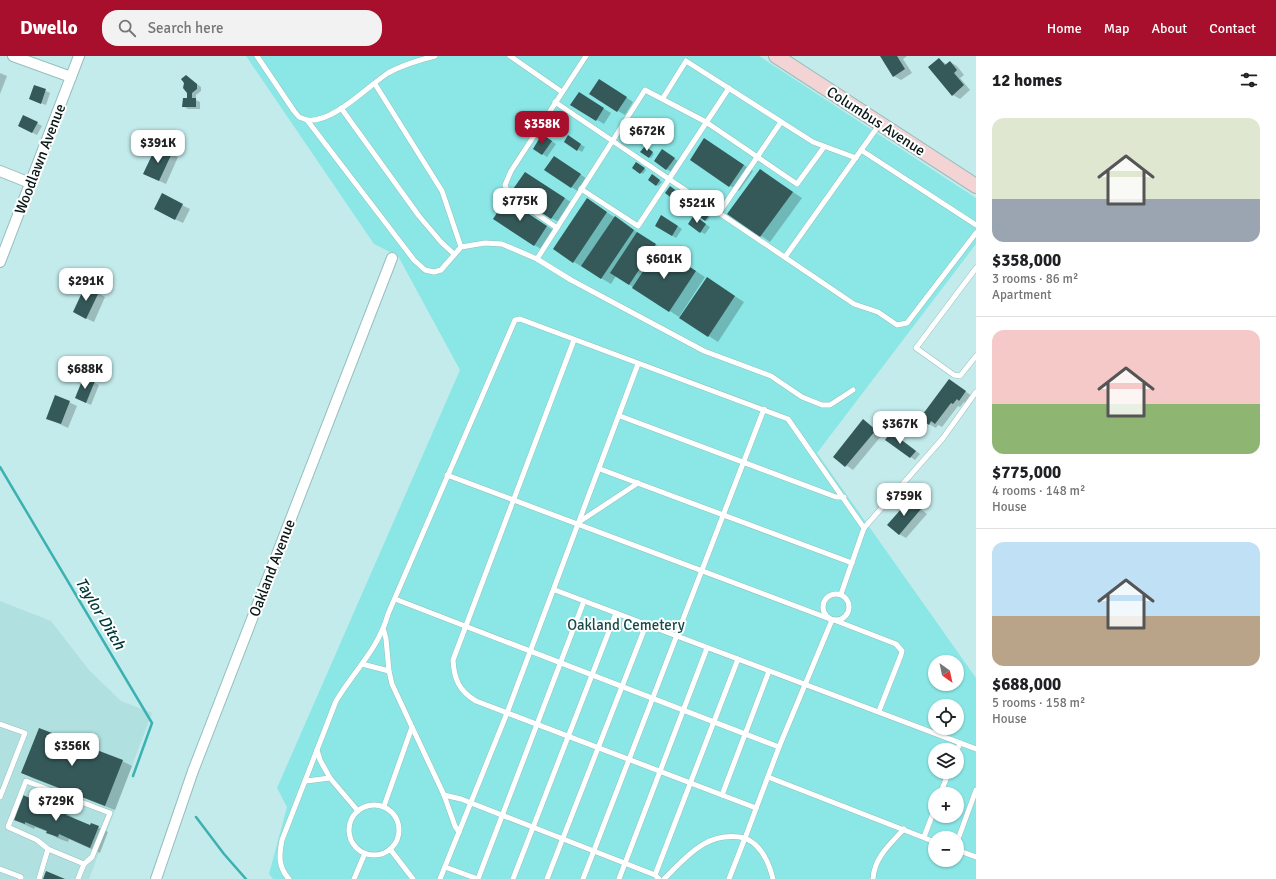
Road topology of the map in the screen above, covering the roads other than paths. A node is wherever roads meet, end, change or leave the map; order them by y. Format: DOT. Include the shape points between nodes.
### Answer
graph roads {
  1 [pos="14,56"];
  2 [pos="79,56"];
  3 [pos="257,56"];
  4 [pos="435,56"];
  5 [pos="510,56"];
  6 [pos="586,56"];
  7 [pos="776,56"];
  8 [pos="71,77"];
  9 [pos="375,84"];
  10 [pos="729,88"];
  11 [pos="562,92"];
  12 [pos="663,98"];
  13 [pos="555,102"];
  14 [pos="341,108"];
  15 [pos="307,120"];
  16 [pos="706,122"];
  17 [pos="781,122"];
  18 [pos="880,124"];
  19 [pos="612,141"];
  20 [pos="824,147"];
  21 [pos="861,150"];
  22 [pos="757,157"];
  23 [pos="856,158"];
  24 [pos="0,171"];
  25 [pos="668,179"];
  26 [pos="30,183"];
  27 [pos="976,186"];
  28 [pos="582,189"];
  29 [pos="719,213"];
  30 [pos="976,225"];
  31 [pos="557,228"];
  32 [pos="976,233"];
  33 [pos="461,248"];
  34 [pos="454,254"];
  35 [pos="785,257"];
  36 [pos="392,258"];
  37 [pos="537,259"];
  38 [pos="0,262"];
  39 [pos="976,268"];
  40 [pos="574,340"];
  41 [pos="976,358"];
  42 [pos="638,364"];
  43 [pos="853,390"];
  44 [pos="976,392"];
  45 [pos="764,409"];
  46 [pos="620,416"];
  47 [pos="744,463"];
  48 [pos="600,469"];
  49 [pos="447,475"];
  50 [pos="638,483"];
  51 [pos="844,497"];
  52 [pos="514,499"];
  53 [pos="724,515"];
  54 [pos="578,523"];
  55 [pos="864,528"];
  56 [pos="852,563"];
  57 [pos="703,571"];
  58 [pos="555,590"];
  59 [pos="841,594"];
  60 [pos="395,599"];
  61 [pos="584,601"];
  62 [pos="616,613"];
  63 [pos="832,620"];
  64 [pos="646,625"];
  65 [pos="465,626"];
  66 [pos="384,630"];
  67 [pos="677,637"];
  68 [pos="707,648"];
  69 [pos="531,651"];
  70 [pos="738,659"];
  71 [pos="561,662"];
  72 [pos="362,664"];
  73 [pos="769,671"];
  74 [pos="388,672"];
  75 [pos="592,674"];
  76 [pos="806,685"];
  77 [pos="622,686"];
  78 [pos="653,698"];
  79 [pos="684,709"];
  80 [pos="879,712"];
  81 [pos="507,713"];
  82 [pos="714,722"];
  83 [pos="0,724"];
  84 [pos="538,724"];
  85 [pos="412,727"];
  86 [pos="746,734"];
  87 [pos="568,736"];
  88 [pos="960,743"];
  89 [pos="964,744"];
  90 [pos="779,747"];
  91 [pos="598,748"];
  92 [pos="976,749"];
  93 [pos="317,750"];
  94 [pos="630,760"];
  95 [pos="660,772"];
  96 [pos="768,777"];
  97 [pos="330,778"];
  98 [pos="306,781"];
  99 [pos="691,783"];
  100 [pos="976,790"];
  101 [pos="444,795"];
  102 [pos="722,795"];
  103 [pos="0,797"];
  104 [pos="470,804"];
  105 [pos="384,806"];
  106 [pos="756,808"];
  107 [pos="358,811"];
  108 [pos="502,816"];
  109 [pos="929,823"];
  110 [pos="532,828"];
  111 [pos="904,830"];
  112 [pos="961,831"];
  113 [pos="459,832"];
  114 [pos="924,837"];
  115 [pos="745,838"];
  116 [pos="562,839"];
  117 [pos="928,839"];
  118 [pos="48,849"];
  119 [pos="390,849"];
  120 [pos="594,852"];
  121 [pos="365,853"];
  122 [pos="964,853"];
  123 [pos="976,857"];
  124 [pos="625,863"];
  125 [pos="84,864"];
  126 [pos="445,867"];
  127 [pos="0,869"];
  128 [pos="657,877"];
  129 [pos="21,879"];
  130 [pos="39,879"];
  131 [pos="78,879"];
  132 [pos="156,879"];
  133 [pos="289,879"];
  134 [pos="354,879"];
  135 [pos="413,879"];
  136 [pos="440,879"];
  137 [pos="513,879"];
  138 [pos="547,879"];
  139 [pos="583,879"];
  140 [pos="619,879"];
  141 [pos="664,879"];
  142 [pos="729,879"];
  143 [pos="773,879"];
  144 [pos="872,879"];
  1 -- 8 [label="street"];
  2 -- 8 [label="street, Woodlawn Avenue"];
  3 -- 15 [label="lane" via="295,113"];
  4 -- 9 [label="lane" via="395,70"];
  5 -- 11 [label="lane"];
  6 -- 11 [label="lane"];
  7 -- 18 [label="main road, Columbus Avenue"];
  8 -- 26 [label="street, Woodlawn Avenue"];
  9 -- 14 [label="lane"];
  9 -- 33 [label="lane" via="442,191"];
  10 -- 12 [label="lane" via="686,61"];
  10 -- 16 [label="lane"];
  10 -- 17 [label="lane"];
  11 -- 13 [label="lane"];
  12 -- 16 [label="lane"];
  12 -- 19 [label="lane" via="645,90"];
  13 -- 19 [label="lane"];
  13 -- 31 [label="lane" via="511,170 505,186 514,198"];
  14 -- 15 [label="lane" via="320,119"];
  14 -- 34 [label="lane" via="419,216"];
  15 -- 34 [label="lane" via="421,267 427,272 438,271"];
  16 -- 22 [label="lane"];
  16 -- 25 [label="lane"];
  17 -- 20 [label="lane"];
  17 -- 22 [label="lane"];
  18 -- 21 [label="lane"];
  18 -- 27 [label="main road, Columbus Avenue"];
  19 -- 25 [label="lane"];
  19 -- 28 [label="lane"];
  20 -- 22 [label="lane" via="797,184"];
  20 -- 23 [label="lane"];
  21 -- 23 [label="lane"];
  21 -- 30 [label="lane"];
  22 -- 29 [label="lane"];
  23 -- 35 [label="lane"];
  24 -- 26 [label="street"];
  25 -- 28 [label="lane" via="638,226"];
  25 -- 29 [label="lane"];
  26 -- 38 [label="street, Woodlawn Avenue"];
  28 -- 31 [label="lane"];
  29 -- 35 [label="lane"];
  31 -- 37 [label="lane"];
  32 -- 35 [label="lane" via="907,323 900,326 878,312 854,304"];
  33 -- 34 [label="lane"];
  33 -- 37 [label="lane" via="494,242"];
  36 -- 132 [label="street, Oakland Avenue" via="193,771"];
  37 -- 43 [label="lane" via="704,351 762,372 802,397 830,405"];
  39 -- 41 [label="lane" via="916,348 954,375 960,376"];
  40 -- 42 [label="lane"];
  40 -- 49 [label="lane" via="520,319 515,320"];
  40 -- 52 [label="lane"];
  42 -- 45 [label="lane"];
  42 -- 46 [label="lane"];
  44 -- 55 [label="lane" via="943,438"];
  45 -- 47 [label="lane"];
  45 -- 51 [label="lane" via="788,419"];
  46 -- 47 [label="lane"];
  46 -- 48 [label="lane"];
  47 -- 51 [label="lane" via="836,497"];
  47 -- 53 [label="lane"];
  48 -- 50 [label="lane"];
  48 -- 54 [label="lane"];
  49 -- 52 [label="lane"];
  49 -- 60 [label="lane"];
  50 -- 53 [label="lane"];
  50 -- 54 [label="lane"];
  51 -- 55 [label="lane"];
  52 -- 54 [label="lane"];
  52 -- 65 [label="lane"];
  53 -- 56 [label="lane"];
  53 -- 57 [label="lane"];
  54 -- 57 [label="lane"];
  54 -- 58 [label="lane"];
  55 -- 56 [label="lane"];
  56 -- 59 [label="lane"];
  57 -- 63 [label="lane"];
  57 -- 67 [label="lane"];
  58 -- 61 [label="lane"];
  58 -- 69 [label="lane"];
  59 -- 63 [label="lane" via="849,603 849,611 843,618"];
  59 -- 63 [label="lane" via="828,596 823,603 824,612"];
  60 -- 65 [label="lane"];
  60 -- 66 [label="lane"];
  61 -- 62 [label="lane"];
  61 -- 71 [label="lane"];
  62 -- 64 [label="lane"];
  62 -- 75 [label="lane"];
  63 -- 76 [label="lane"];
  63 -- 80 [label="lane" via="900,647 901,655"];
  64 -- 67 [label="lane"];
  64 -- 77 [label="lane"];
  65 -- 69 [label="lane"];
  65 -- 81 [label="lane" via="454,660 458,685 465,695"];
  66 -- 72 [label="lane"];
  66 -- 74 [label="lane"];
  67 -- 68 [label="lane"];
  67 -- 78 [label="lane"];
  68 -- 70 [label="lane"];
  68 -- 79 [label="lane"];
  69 -- 71 [label="lane"];
  69 -- 81 [label="lane"];
  70 -- 73 [label="lane"];
  70 -- 82 [label="lane"];
  71 -- 75 [label="lane"];
  71 -- 84 [label="lane"];
  72 -- 74 [label="lane"];
  72 -- 93 [label="lane" via="336,701"];
  73 -- 76 [label="lane"];
  73 -- 86 [label="lane"];
  74 -- 85 [label="lane"];
  75 -- 77 [label="lane"];
  75 -- 87 [label="lane"];
  76 -- 80 [label="lane"];
  76 -- 90 [label="lane"];
  77 -- 78 [label="lane"];
  77 -- 91 [label="lane"];
  78 -- 79 [label="lane"];
  78 -- 94 [label="lane"];
  79 -- 82 [label="lane"];
  79 -- 95 [label="lane"];
  80 -- 88 [label="lane"];
  81 -- 84 [label="lane"];
  81 -- 104 [label="lane"];
  82 -- 86 [label="lane"];
  82 -- 99 [label="lane"];
  83 -- 103 [label="lane" via="25,733"];
  84 -- 87 [label="lane"];
  84 -- 108 [label="lane"];
  85 -- 101 [label="lane"];
  85 -- 105 [label="lane"];
  86 -- 90 [label="lane"];
  86 -- 102 [label="lane"];
  87 -- 91 [label="lane"];
  87 -- 110 [label="lane"];
  89 -- 92 [label="lane"];
  90 -- 96 [label="lane"];
  91 -- 94 [label="lane"];
  91 -- 116 [label="lane"];
  93 -- 97 [label="lane"];
  93 -- 98 [label="lane"];
  94 -- 95 [label="lane"];
  94 -- 120 [label="lane"];
  95 -- 99 [label="lane"];
  95 -- 124 [label="lane"];
  96 -- 106 [label="lane"];
  96 -- 111 [label="lane"];
  97 -- 98 [label="lane"];
  97 -- 107 [label="lane"];
  98 -- 133 [label="lane" via="279,853 280,865"];
  99 -- 102 [label="lane"];
  99 -- 128 [label="lane"];
  100 -- 112 [label="lane"];
  101 -- 104 [label="lane"];
  101 -- 113 [label="lane"];
  102 -- 106 [label="lane"];
  104 -- 108 [label="lane"];
  104 -- 113 [label="lane"];
  105 -- 107 [label="lane" via="371,804"];
  105 -- 119 [label="lane" via="394,813 400,828 399,836"];
  106 -- 115 [label="lane"];
  107 -- 121 [label="lane" via="352,818 349,834 355,845"];
  108 -- 110 [label="lane"];
  108 -- 126 [label="lane" via="478,879"];
  109 -- 114 [label="lane"];
  110 -- 116 [label="lane"];
  110 -- 137 [label="lane"];
  111 -- 114 [label="lane"];
  111 -- 144 [label="lane" via="879,857"];
  113 -- 126 [label="lane"];
  114 -- 117 [label="lane"];
  115 -- 141 [label="lane" via="725,836 713,839 684,858"];
  115 -- 142 [label="lane"];
  115 -- 143 [label="lane" via="753,842 766,858"];
  116 -- 120 [label="lane"];
  116 -- 138 [label="lane"];
  118 -- 125 [label="lane"];
  118 -- 125 [label="lane" via="37,840 8,827 26,781 110,813 92,857"];
  118 -- 130 [label="lane"];
  119 -- 121 [label="lane" via="382,854"];
  119 -- 135 [label="lane"];
  120 -- 124 [label="lane"];
  120 -- 139 [label="lane"];
  121 -- 134 [label="lane"];
  122 -- 123 [label="lane"];
  124 -- 128 [label="lane"];
  124 -- 140 [label="lane"];
  125 -- 131 [label="lane"];
  126 -- 136 [label="lane"];
  127 -- 129 [label="lane"];
}
